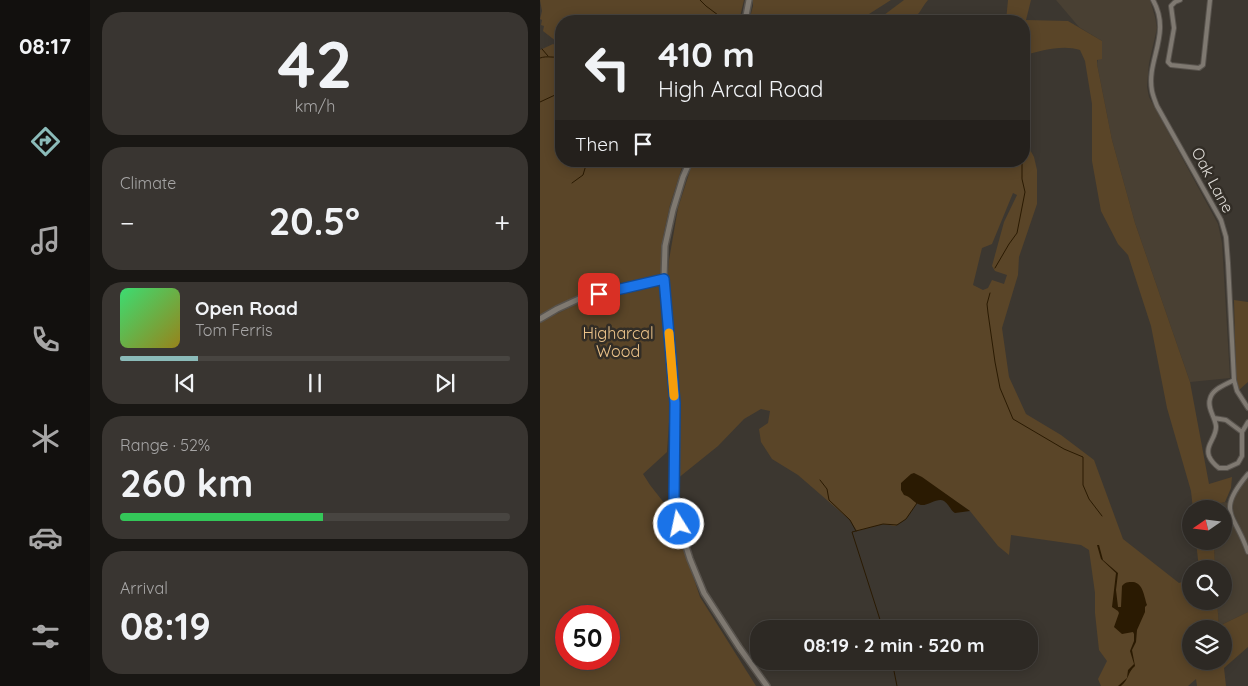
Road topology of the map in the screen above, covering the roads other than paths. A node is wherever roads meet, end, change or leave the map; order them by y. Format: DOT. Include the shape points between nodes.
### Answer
graph roads {
  1 [pos="749,0"];
  2 [pos="1154,0"];
  3 [pos="1167,0"];
  4 [pos="1180,0"];
  5 [pos="1210,0"];
  6 [pos="1171,6"];
  7 [pos="746,15"];
  8 [pos="688,167"];
  9 [pos="664,279"];
  10 [pos="540,319"];
  11 [pos="1234,380"];
  12 [pos="1248,408"];
  13 [pos="1214,418"];
  14 [pos="1248,422"];
  15 [pos="1242,432"];
  16 [pos="1248,474"];
  17 [pos="1248,552"];
  18 [pos="767,686"];
  1 -- 7 [label="main road"];
  2 -- 11 [label="street, Oak Lane" via="1160,19 1160,36 1151,90 1222,220 1226,237"];
  3 -- 6 [label="street"];
  4 -- 6 [label="street"];
  5 -- 6 [label="street" via="1203,65 1199,68 1168,62 1174,28"];
  8 -- 9 [label="main road" via="665,246"];
  9 -- 10 [label="main road" via="581,298"];
  9 -- 18 [label="main road" via="675,403 674,501 679,524 704,593"];
  11 -- 12 [label="street, Oak Lane"];
  11 -- 13 [label="street" via="1212,394 1209,405"];
  13 -- 15 [label="street" via="1226,420"];
  13 -- 15 [label="street" via="1216,431 1209,446 1209,456 1219,468 1238,463 1242,456"];
  14 -- 15 [label="street"];
  16 -- 17 [label="street" via="1229,505"];
}
